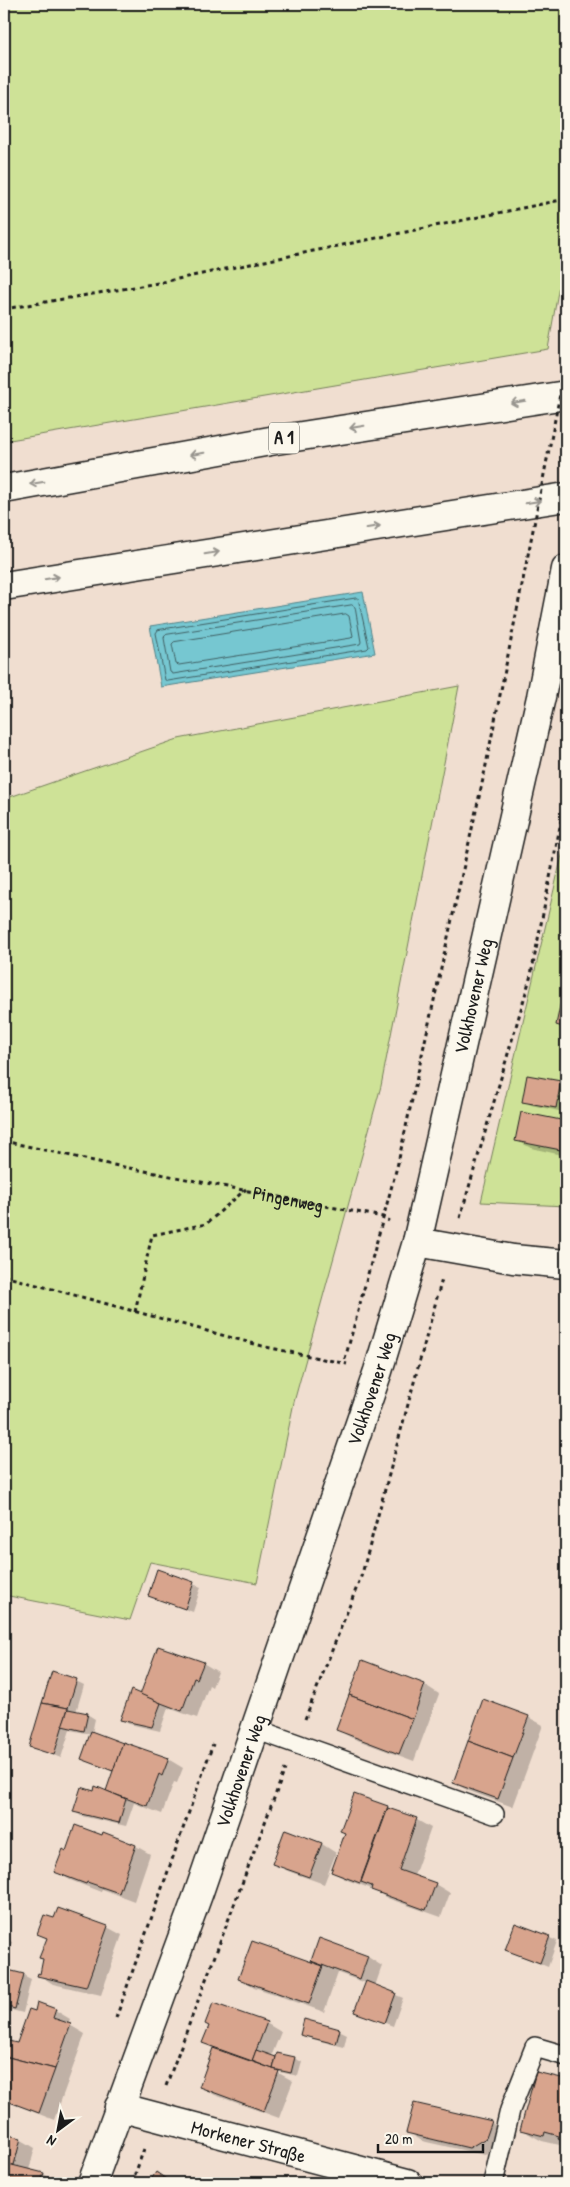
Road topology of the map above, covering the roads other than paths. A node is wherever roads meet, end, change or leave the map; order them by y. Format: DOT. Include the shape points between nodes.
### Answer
graph roads {
  1 [pos="566,395"];
  2 [pos="4,489"];
  3 [pos="566,497"];
  4 [pos="566,572"];
  5 [pos="4,586"];
  6 [pos="417,1242"];
  7 [pos="566,1264"];
  8 [pos="255,1729"];
  9 [pos="494,1814"];
  10 [pos="566,2056"];
  11 [pos="119,2106"];
  12 [pos="92,2183"];
  13 [pos="407,2183"];
  14 [pos="493,2183"];
  1 -- 2 [label="main road, A 1, one-way" via="276,440"];
  5 -- 3 [label="main road, one-way"];
  4 -- 6 [label="main road, Volkhovener Weg" via="541,698"];
  6 -- 7 [label="main road" via="513,1259"];
  6 -- 8 [label="main road, Volkhovener Weg" via="378,1371"];
  8 -- 9 [label="lane"];
  8 -- 11 [label="main road, Volkhovener Weg" via="199,1892"];
  10 -- 14 [label="lane" via="535,2047 510,2110"];
  11 -- 12 [label="main road, Volkhovener Weg"];
  11 -- 13 [label="main road, Morkener Straße"];
}
